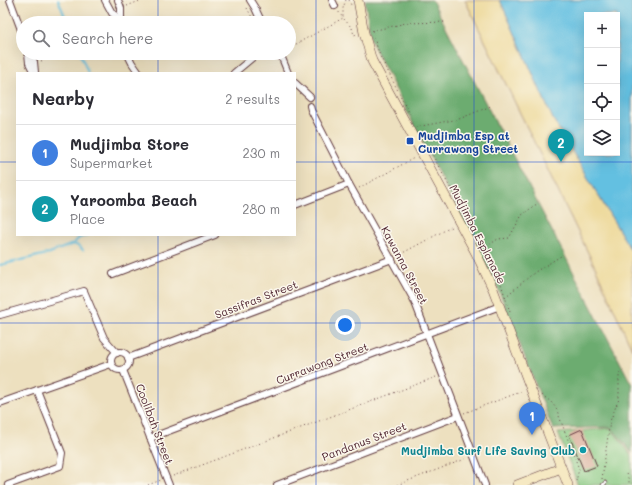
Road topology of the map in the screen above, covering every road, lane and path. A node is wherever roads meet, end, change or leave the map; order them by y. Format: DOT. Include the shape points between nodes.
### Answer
graph roads {
  1 [pos="10,0"];
  2 [pos="105,0"];
  3 [pos="118,0"];
  4 [pos="142,0"];
  5 [pos="346,0"];
  6 [pos="358,0"];
  7 [pos="248,2"];
  8 [pos="333,3"];
  9 [pos="121,8"];
  10 [pos="16,16"];
  11 [pos="115,16"];
  12 [pos="121,16"];
  13 [pos="253,16"];
  14 [pos="259,16"];
  15 [pos="343,18"];
  16 [pos="446,22"];
  17 [pos="360,33"];
  18 [pos="296,44"];
  19 [pos="29,60"];
  20 [pos="130,60"];
  21 [pos="250,60"];
  22 [pos="283,60"];
  23 [pos="34,72"];
  24 [pos="138,72"];
  25 [pos="235,72"];
  26 [pos="288,72"];
  27 [pos="296,84"];
  28 [pos="310,97"];
  29 [pos="310,106"];
  30 [pos="491,106"];
  31 [pos="410,130"];
  32 [pos="422,153"];
  33 [pos="349,184"];
  34 [pos="353,191"];
  35 [pos="538,203"];
  36 [pos="296,205"];
  37 [pos="459,222"];
  38 [pos="213,236"];
  39 [pos="476,253"];
  40 [pos="561,256"];
  41 [pos="392,259"];
  42 [pos="113,274"];
  43 [pos="499,304"];
  44 [pos="0,315"];
  45 [pos="427,334"];
  46 [pos="117,353"];
  47 [pos="128,358"];
  48 [pos="112,364"];
  49 [pos="625,369"];
  50 [pos="124,370"];
  51 [pos="442,374"];
  52 [pos="37,390"];
  53 [pos="523,390"];
  54 [pos="0,403"];
  55 [pos="458,416"];
  56 [pos="150,438"];
  57 [pos="474,456"];
  58 [pos="561,468"];
  59 [pos="626,474"];
  60 [pos="166,478"];
  61 [pos="604,484"];
  62 [pos="8,485"];
  63 [pos="148,485"];
  64 [pos="169,485"];
  65 [pos="277,485"];
  66 [pos="397,485"];
  67 [pos="485,485"];
  68 [pos="517,485"];
  69 [pos="568,485"];
  70 [pos="629,485"];
  1 -- 10 [label="street"];
  2 -- 11 [label="street"];
  3 -- 9 [label="street"];
  4 -- 9 [label="path"];
  5 -- 15 [label="path"];
  6 -- 17 [label="street, Mudjimba Esplanade"];
  7 -- 13 [label="path"];
  7 -- 14 [label="street"];
  8 -- 15 [label="path"];
  9 -- 12 [label="street"];
  15 -- 17 [label="path" via="352,28 354,35"];
  15 -- 18 [label="path"];
  16 -- 17 [label="path" via="406,23"];
  17 -- 31 [label="street, Mudjimba Esplanade" via="372,61"];
  19 -- 23 [label="street"];
  20 -- 24 [label="street"];
  21 -- 25 [label="street"];
  22 -- 26 [label="street"];
  27 -- 28 [label="street"];
  29 -- 33 [label="street, Kawanna Street"];
  30 -- 31 [label="path" via="459,119"];
  31 -- 32 [label="street, Mudjimba Esplanade"];
  32 -- 34 [label="path"];
  32 -- 37 [label="street, Mudjimba Esplanade"];
  33 -- 34 [label="street, Kawanna Street"];
  33 -- 36 [label="street"];
  34 -- 41 [label="street, Kawanna Street"];
  35 -- 39 [label="path" via="522,215 509,238 498,239"];
  37 -- 39 [label="street, Mudjimba Esplanade"];
  37 -- 41 [label="path"];
  38 -- 42 [label="street"];
  39 -- 43 [label="street, Mudjimba Esplanade"];
  40 -- 43 [label="path" via="535,272"];
  41 -- 45 [label="street, Kawanna Street" via="414,300"];
  41 -- 47 [label="street, Sassifras Street"];
  43 -- 45 [label="street, Currawong Street"];
  43 -- 58 [label="street, Mudjimba Esplanade"];
  44 -- 46 [label="street" via="84,291 104,338"];
  45 -- 51 [label="street, Kawanna Street"];
  45 -- 56 [label="street, Currawong Street"];
  46 -- 47 [label="street" via="123,353"];
  46 -- 48 [label="street" via="112,358"];
  47 -- 50 [label="street" via="129,364"];
  48 -- 50 [label="street" via="117,370"];
  48 -- 52 [label="street"];
  49 -- 61 [label="path" via="620,374 618,399 610,421 602,479"];
  50 -- 56 [label="street, Coolibah Street"];
  51 -- 55 [label="street, Kawanna Street"];
  51 -- 60 [label="path"];
  52 -- 54 [label="street"];
  52 -- 62 [label="street" via="62,453 60,466"];
  53 -- 55 [label="path"];
  55 -- 57 [label="street, Kawanna Street"];
  55 -- 65 [label="street, Pandanus Street"];
  56 -- 60 [label="street, Coolibah Street"];
  57 -- 66 [label="path"];
  57 -- 67 [label="street, Kawanna Street"];
  58 -- 68 [label="street"];
  58 -- 69 [label="street, Mudjimba Esplanade"];
  59 -- 70 [label="path"];
  60 -- 63 [label="path"];
  60 -- 64 [label="street, Coolibah Street"];
}
